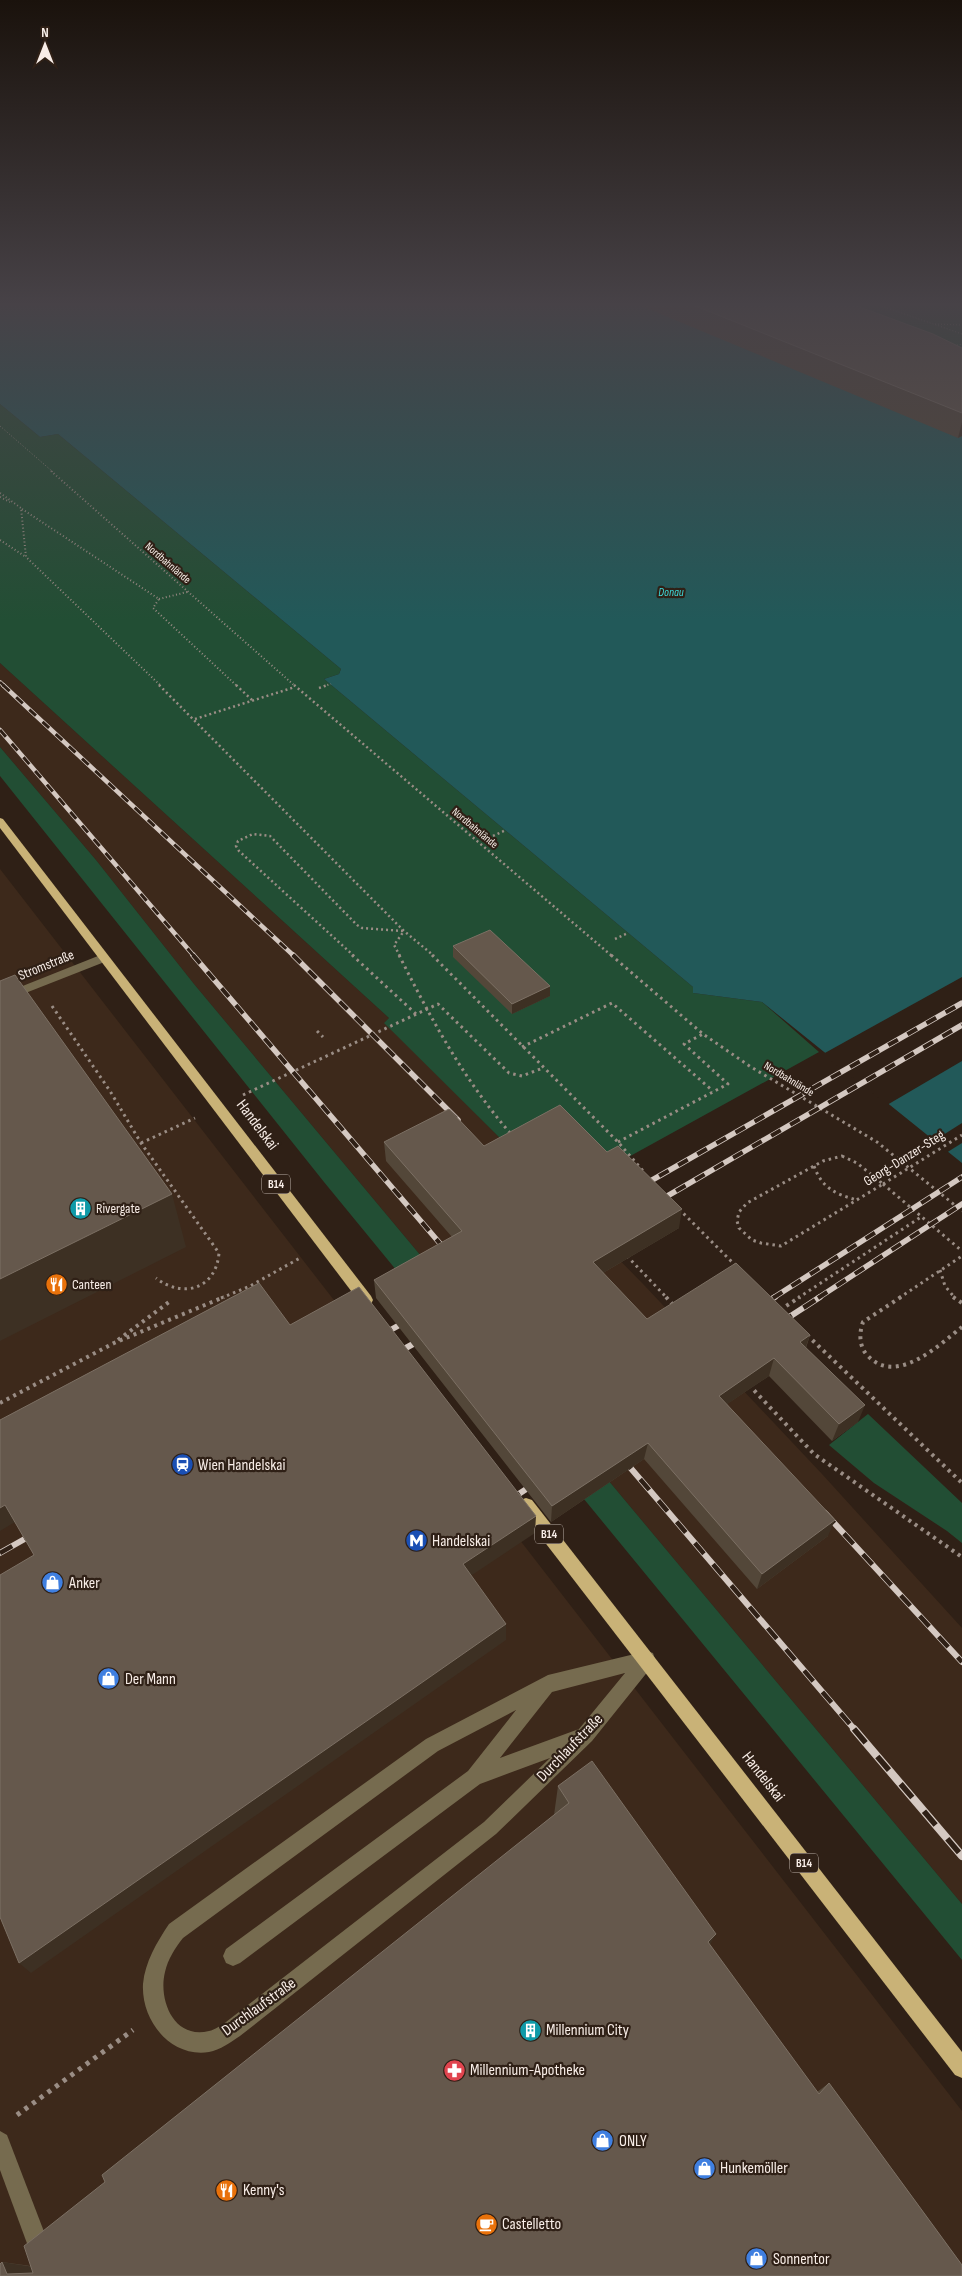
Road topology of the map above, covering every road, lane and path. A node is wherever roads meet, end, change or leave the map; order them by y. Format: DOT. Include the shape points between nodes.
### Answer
graph roads {
  1 [pos="0,426"];
  2 [pos="0,493"];
  3 [pos="0,497"];
  4 [pos="21,508"];
  5 [pos="0,540"];
  6 [pos="26,557"];
  7 [pos="188,592"];
  8 [pos="159,599"];
  9 [pos="331,684"];
  10 [pos="296,687"];
  11 [pos="319,688"];
  12 [pos="252,700"];
  13 [pos="194,720"];
  14 [pos="0,821"];
  15 [pos="506,830"];
  16 [pos="493,836"];
  17 [pos="404,931"];
  18 [pos="628,933"];
  19 [pos="615,939"];
  20 [pos="104,958"];
  21 [pos="39,984"];
  22 [pos="0,999"];
  23 [pos="416,1014"];
  24 [pos="317,1031"];
  25 [pos="703,1034"];
  26 [pos="323,1037"];
  27 [pos="522,1047"];
  28 [pos="543,1068"];
  29 [pos="713,1092"];
  30 [pos="239,1097"];
  31 [pos="203,1114"];
  32 [pos="962,1134"];
  33 [pos="512,1135"];
  34 [pos="618,1142"];
  35 [pos="141,1143"];
  36 [pos="814,1166"];
  37 [pos="650,1179"];
  38 [pos="857,1200"];
  39 [pos="678,1208"];
  40 [pos="962,1212"];
  41 [pos="921,1217"];
  42 [pos="322,1245"];
  43 [pos="622,1251"];
  44 [pos="962,1251"];
  45 [pos="962,1256"];
  46 [pos="739,1269"];
  47 [pos="940,1270"];
  48 [pos="156,1278"];
  49 [pos="169,1302"];
  50 [pos="773,1303"];
  51 [pos="962,1303"];
  52 [pos="371,1307"];
  53 [pos="676,1309"];
  54 [pos="780,1309"];
  55 [pos="773,1314"];
  56 [pos="788,1316"];
  57 [pos="962,1327"];
  58 [pos="802,1330"];
  59 [pos="114,1343"];
  60 [pos="745,1382"];
  61 [pos="0,1403"];
  62 [pos="962,1483"];
  63 [pos="516,1492"];
  64 [pos="962,1557"];
  65 [pos="647,1659"];
  66 [pos="548,1684"];
  67 [pos="586,1735"];
  68 [pos="474,1777"];
  69 [pos="233,1956"];
  70 [pos="158,2012"];
  71 [pos="962,2068"];
  72 [pos="16,2117"];
  73 [pos="0,2142"];
  74 [pos="50,2276"];
  1 -- 7 [label="path, Nordbahnlände"];
  2 -- 4 [label="path"];
  3 -- 4 [label="path"];
  4 -- 6 [label="path"];
  4 -- 8 [label="path"];
  5 -- 6 [label="path"];
  6 -- 13 [label="path"];
  7 -- 8 [label="path"];
  7 -- 10 [label="path, Nordbahnlände"];
  8 -- 12 [label="path" via="153,608"];
  9 -- 11 [label="path"];
  10 -- 12 [label="path"];
  10 -- 25 [label="path, Nordbahnlände"];
  12 -- 13 [label="path"];
  13 -- 17 [label="path"];
  14 -- 20 [label="main road, Handelskai / B14"];
  15 -- 16 [label="path"];
  17 -- 23 [label="path" via="357,925 270,836 256,833 243,837 237,843 239,851"];
  17 -- 27 [label="path" via="445,966"];
  17 -- 33 [label="path" via="394,945 442,1041 498,1121"];
  18 -- 19 [label="path"];
  20 -- 21 [label="street, Stromstraße"];
  20 -- 42 [label="main road, Handelskai / B14"];
  21 -- 22 [label="street, Stromstraße"];
  21 -- 35 [label="path" via="110,1090"];
  23 -- 28 [label="path" via="438,1004 517,1077 526,1078"];
  23 -- 30 [label="path"];
  24 -- 26 [label="path"];
  25 -- 29 [label="path" via="684,1044 728,1084"];
  25 -- 40 [label="path, Nordbahnlände" via="751,1067 877,1142"];
  27 -- 28 [label="path"];
  27 -- 29 [label="path" via="612,1003"];
  28 -- 34 [label="path"];
  29 -- 34 [label="path"];
  31 -- 35 [label="path"];
  32 -- 38 [label="path, Georg-Danzer-Steg"];
  34 -- 37 [label="path"];
  35 -- 48 [label="path" via="220,1253 219,1265 201,1285 183,1290 168,1288"];
  36 -- 38 [label="path" via="818,1180 826,1188"];
  36 -- 38 [label="path, Georg-Danzer-Steg" via="740,1210 740,1229 746,1237 755,1243 781,1246"];
  36 -- 41 [label="path" via="832,1157 844,1157 857,1163"];
  39 -- 46 [label="path"];
  41 -- 44 [label="path"];
  41 -- 54 [label="path"];
  42 -- 52 [label="main road, Handelskai / B14"];
  42 -- 59 [label="path" via="250,1286"];
  43 -- 53 [label="path"];
  45 -- 47 [label="path"];
  47 -- 51 [label="path" via="942,1285 952,1298"];
  47 -- 57 [label="path" via="863,1322 859,1331 864,1352 873,1361 899,1367 914,1362"];
  49 -- 59 [label="path"];
  50 -- 54 [label="path"];
  54 -- 55 [label="path"];
  54 -- 56 [label="path"];
  58 -- 62 [label="path"];
  59 -- 61 [label="path"];
  60 -- 64 [label="path" via="814,1454"];
  63 -- 65 [label="main road, Handelskai / B14"];
  65 -- 66 [label="street, Durchlaufstraße"];
  65 -- 67 [label="street, Durchlaufstraße"];
  65 -- 71 [label="main road, Handelskai / B14"];
  66 -- 68 [label="street"];
  66 -- 70 [label="street, Durchlaufstraße" via="432,1745 176,1931 158,1958 153,1976 152,1994"];
  67 -- 68 [label="street"];
  67 -- 70 [label="street, Durchlaufstraße" via="490,1828 233,2029 211,2041 195,2041 180,2037 166,2027"];
  68 -- 69 [label="street"];
  70 -- 72 [label="path"];
  73 -- 74 [label="street"];
}
